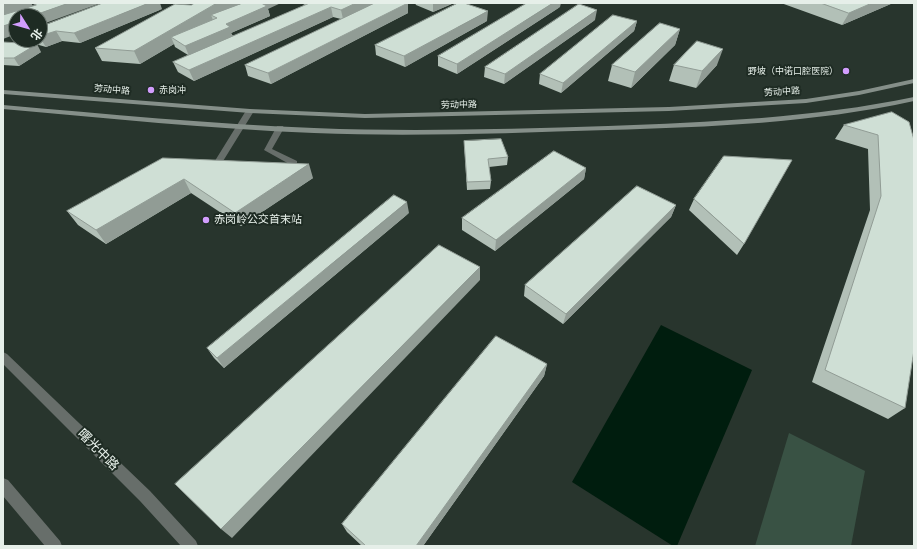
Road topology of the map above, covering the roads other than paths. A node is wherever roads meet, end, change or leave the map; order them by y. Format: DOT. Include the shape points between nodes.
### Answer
graph roads {
  1 [pos="914,81"];
  2 [pos="3,92"];
  3 [pos="914,99"];
  4 [pos="3,107"];
  5 [pos="250,111"];
  6 [pos="240,126"];
  7 [pos="280,128"];
  8 [pos="294,163"];
  9 [pos="217,164"];
  10 [pos="3,357"];
  11 [pos="3,485"];
  12 [pos="55,546"];
  13 [pos="191,546"];
  1 -- 5 [label="main road, 劳动中路" via="806,101 669,109 365,116"];
  2 -- 5 [label="main road, 劳动中路"];
  3 -- 7 [label="main road" via="879,108 825,115 677,125 510,131 359,132"];
  4 -- 6 [label="main road"];
  5 -- 6 [label="street"];
  6 -- 7 [label="main road"];
  6 -- 9 [label="street"];
  7 -- 8 [label="street" via="268,150"];
  10 -- 13 [label="street, 曙光中路"];
  11 -- 12 [label="street"];
}
